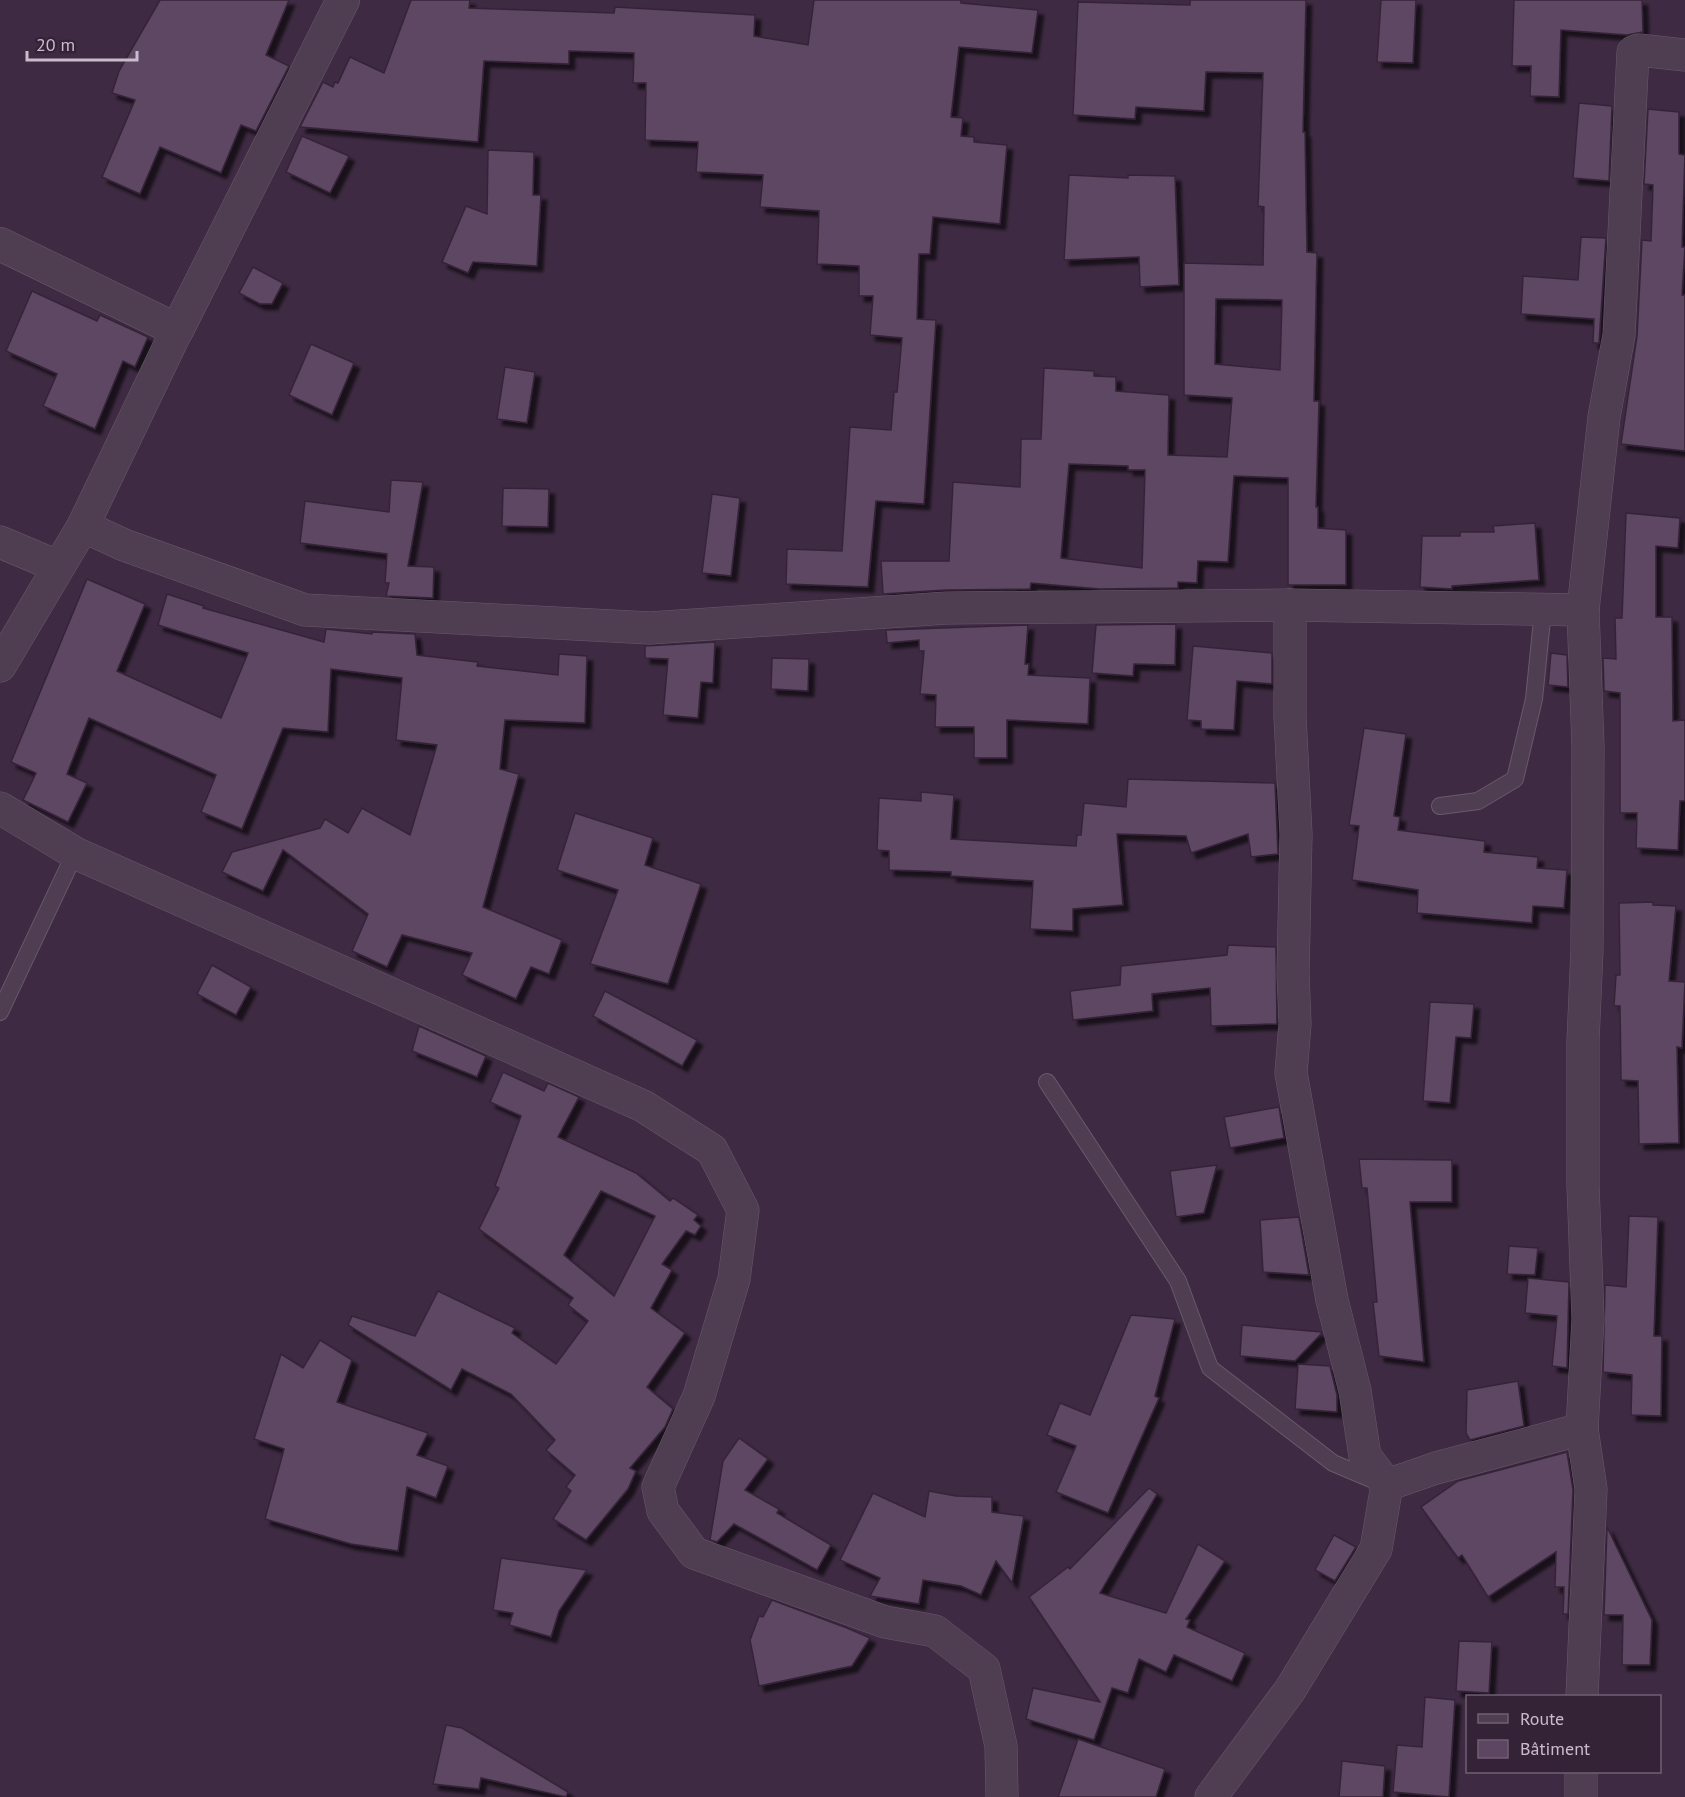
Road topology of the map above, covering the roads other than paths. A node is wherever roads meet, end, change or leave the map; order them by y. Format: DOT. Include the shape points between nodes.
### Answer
graph roads {
  1 [pos="343,0"];
  2 [pos="1685,55"];
  3 [pos="0,244"];
  4 [pos="177,330"];
  5 [pos="83,526"];
  6 [pos="0,542"];
  7 [pos="57,566"];
  8 [pos="1290,605"];
  9 [pos="1543,610"];
  10 [pos="1583,610"];
  11 [pos="0,666"];
  12 [pos="1440,806"];
  13 [pos="0,808"];
  14 [pos="75,853"];
  15 [pos="0,1012"];
  16 [pos="1047,1082"];
  17 [pos="1582,1429"];
  18 [pos="1387,1485"];
  19 [pos="1582,1695"];
  20 [pos="1581,1773"];
  21 [pos="1002,1797"];
  22 [pos="1211,1797"];
  23 [pos="1581,1797"];
  1 -- 4 [label="street"];
  2 -- 10 [label="street" via="1633,52 1619,335 1604,417"];
  3 -- 4 [label="street"];
  4 -- 5 [label="street"];
  5 -- 7 [label="street"];
  5 -- 8 [label="street" via="124,545 306,610 650,627 946,608"];
  6 -- 7 [label="street"];
  7 -- 11 [label="street"];
  8 -- 9 [label="street"];
  8 -- 18 [label="street" via="1296,834 1296,1024 1291,1073 1365,1456"];
  9 -- 10 [label="street"];
  9 -- 12 [label="lane" via="1534,699 1515,779 1478,801"];
  10 -- 17 [label="street" via="1588,759 1583,1185 1588,1319"];
  13 -- 14 [label="street"];
  14 -- 15 [label="lane"];
  14 -- 21 [label="street" via="642,1106 712,1150 743,1210 734,1280 699,1396 658,1487 663,1511 694,1553 885,1622 935,1631 984,1669 1001,1746"];
  16 -- 18 [label="lane" via="1178,1281 1210,1368 1333,1463"];
  17 -- 18 [label="street"];
  17 -- 19 [label="street" via="1591,1489"];
  18 -- 22 [label="street" via="1376,1549 1290,1690"];
  20 -- 23 [label="street"];
}
